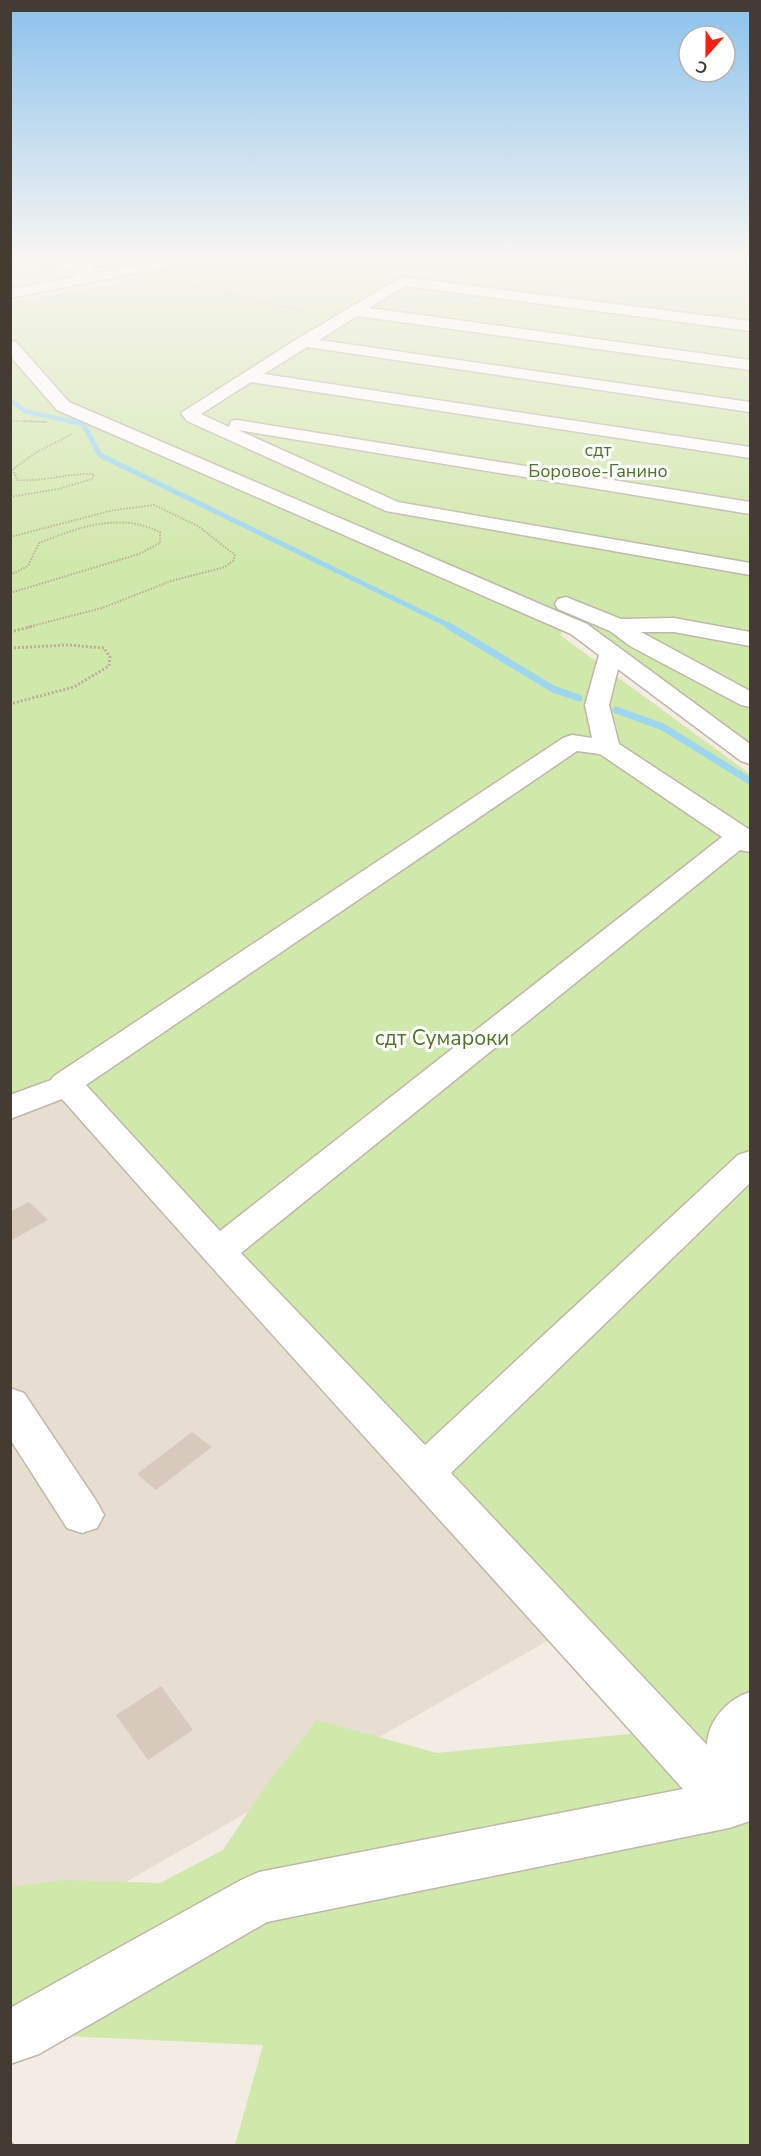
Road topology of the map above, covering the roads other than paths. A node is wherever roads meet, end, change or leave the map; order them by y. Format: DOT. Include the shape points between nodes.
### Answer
graph roads {
  1 [pos="24,362"];
  2 [pos="273,362"];
  3 [pos="438,362"];
  4 [pos="723,362"];
  5 [pos="750,365"];
  6 [pos="249,377"];
  7 [pos="750,407"];
  8 [pos="193,417"];
  9 [pos="750,453"];
  10 [pos="393,507"];
  11 [pos="750,508"];
  12 [pos="750,568"];
  13 [pos="618,626"];
  14 [pos="750,639"];
  15 [pos="611,653"];
  16 [pos="750,700"];
  17 [pos="607,747"];
  18 [pos="750,756"];
  19 [pos="745,840"];
  20 [pos="51,1091"];
  21 [pos="10,1108"];
  22 [pos="750,1163"];
  23 [pos="218,1252"];
  24 [pos="10,1404"];
  25 [pos="424,1472"];
  26 [pos="82,1515"];
  27 [pos="750,1714"];
  28 [pos="740,1801"];
  29 [pos="10,2036"];
  1 -- 15 [label="street" via="63,406 579,629"];
  2 -- 6 [label="street"];
  3 -- 7 [label="street"];
  4 -- 5 [label="street"];
  6 -- 8 [label="street" via="190,413"];
  6 -- 9 [label="street"];
  8 -- 10 [label="street"];
  8 -- 11 [label="street"];
  10 -- 12 [label="street"];
  10 -- 13 [label="street" via="389,524 410,537"];
  13 -- 14 [label="street" via="674,625"];
  13 -- 16 [label="street" via="638,641"];
  15 -- 17 [label="street" via="597,705"];
  15 -- 18 [label="street"];
  17 -- 19 [label="street"];
  17 -- 23 [label="street" via="572,743 66,1083"];
  19 -- 23 [label="street"];
  20 -- 21 [label="street"];
  22 -- 25 [label="street"];
  23 -- 25 [label="street"];
  24 -- 26 [label="street"];
  25 -- 28 [label="street"];
  27 -- 28 [label="street" via="731,1736"];
  28 -- 29 [label="street" via="258,1898 20,2034"];
}
